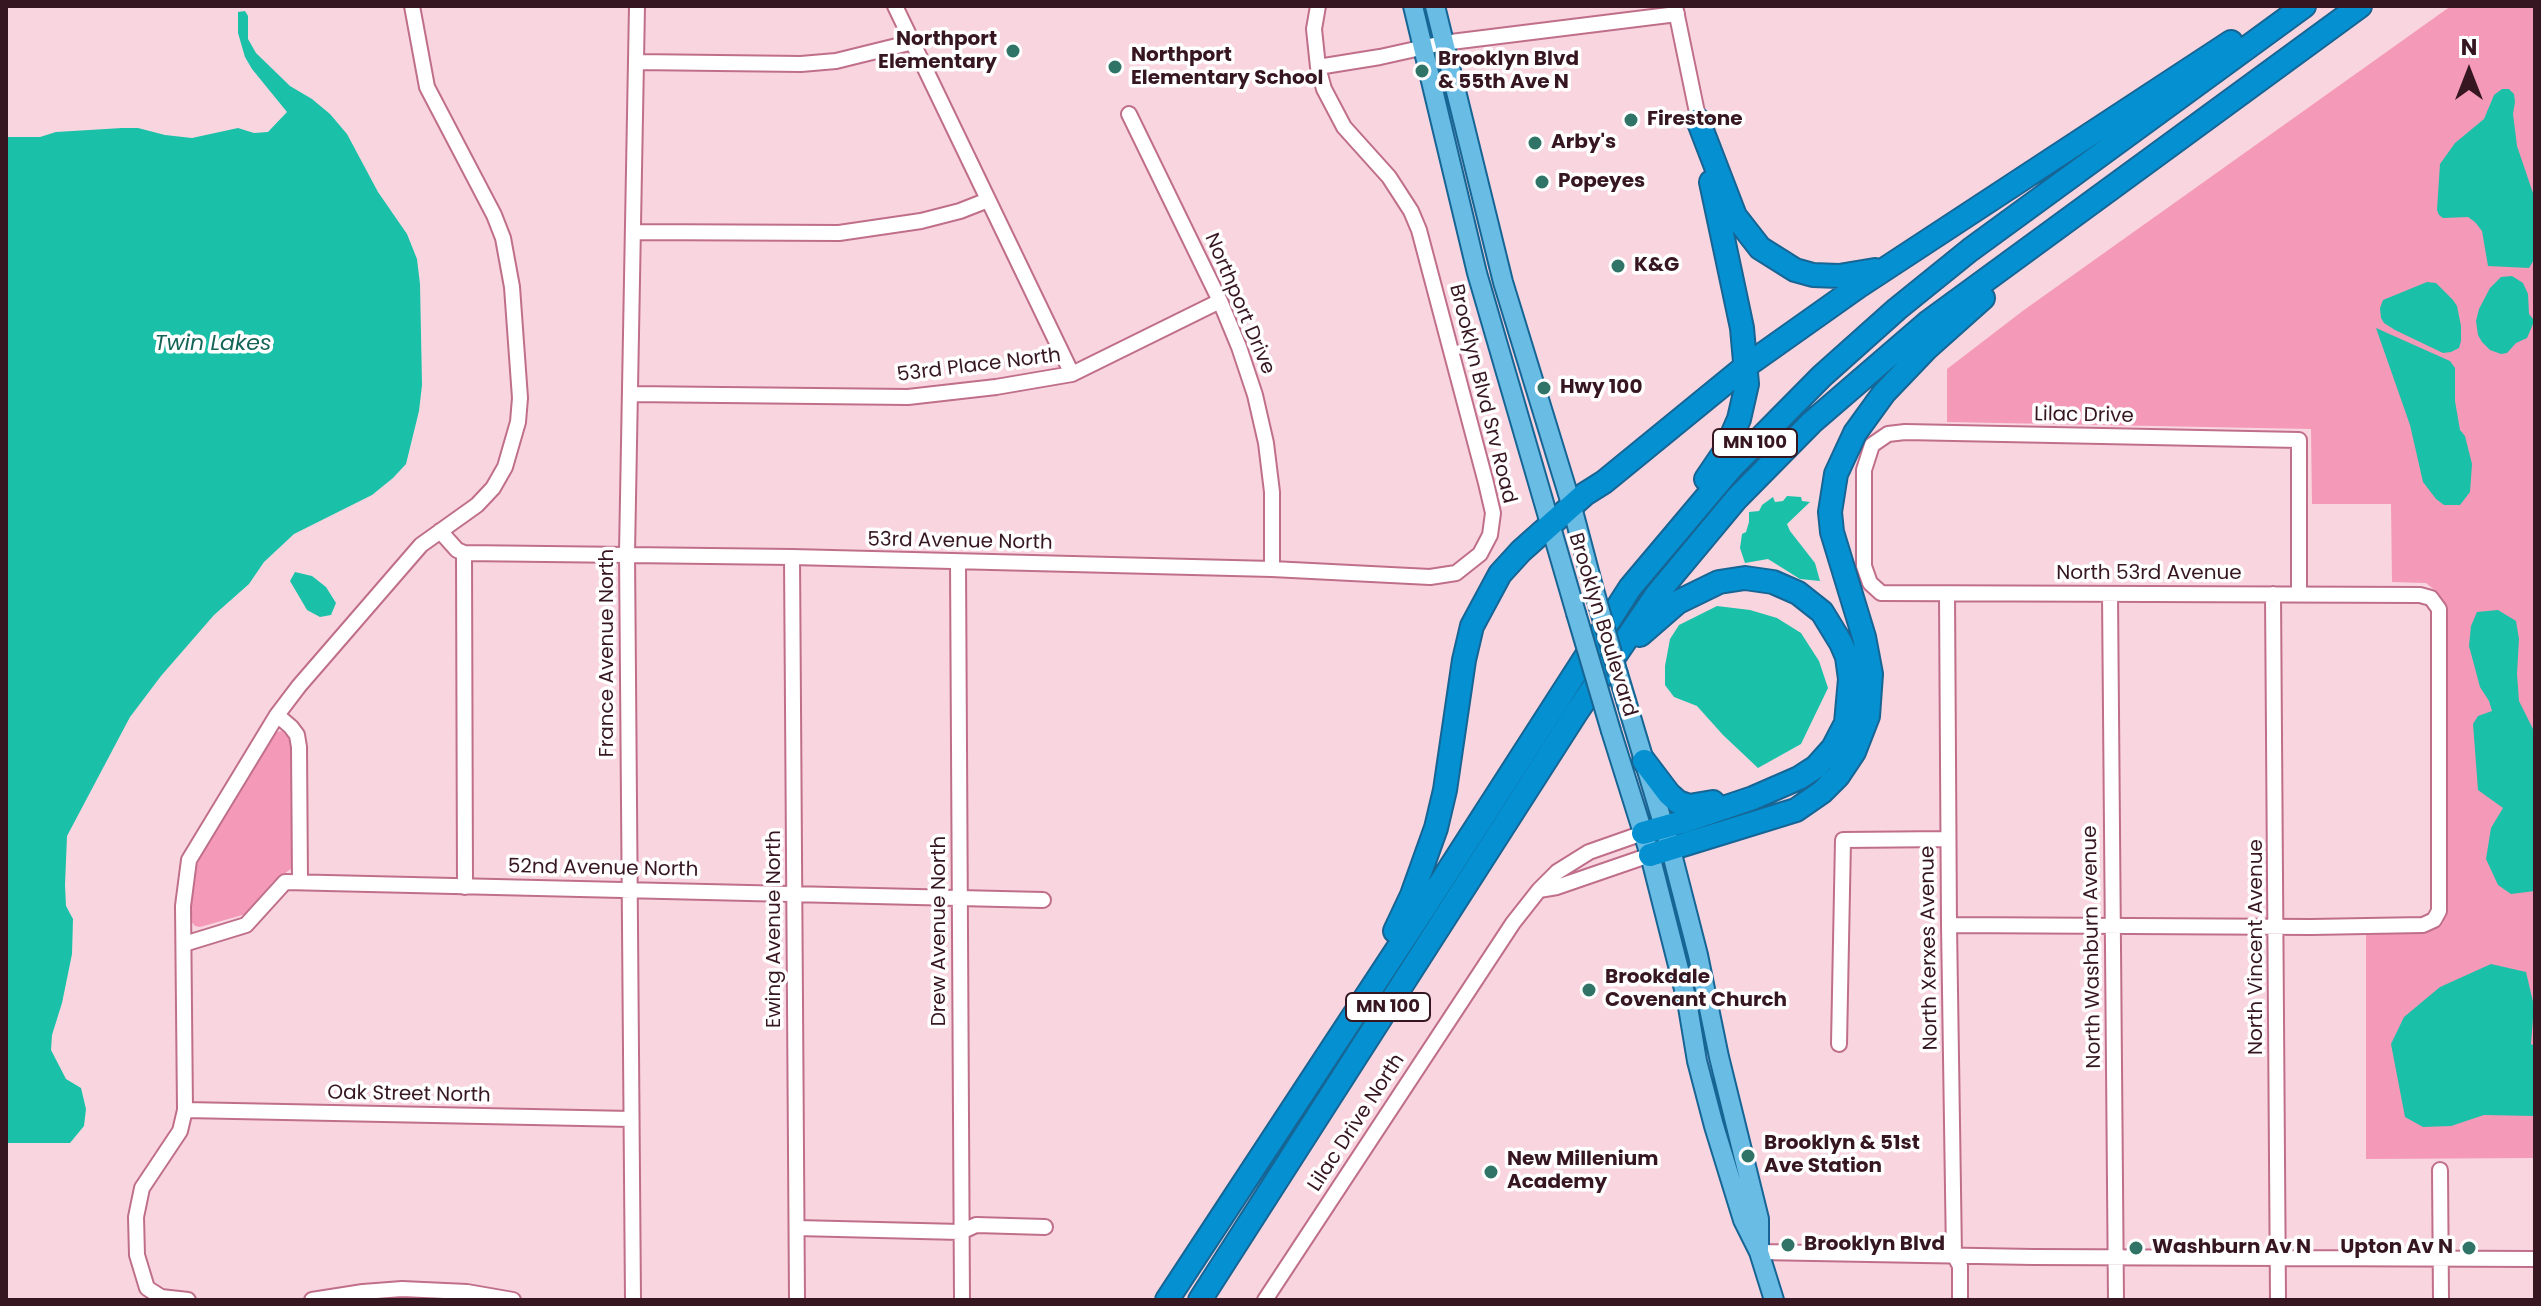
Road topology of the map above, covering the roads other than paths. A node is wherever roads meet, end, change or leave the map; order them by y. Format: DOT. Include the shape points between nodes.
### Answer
graph roads {
  1 [pos="412,6"];
  2 [pos="637,6"];
  3 [pos="895,6"];
  4 [pos="1318,6"];
  5 [pos="1413,6"];
  6 [pos="1435,6"];
  7 [pos="2285,6"];
  8 [pos="2304,6"];
  9 [pos="2360,6"];
  10 [pos="1676,10"];
  11 [pos="913,42"];
  12 [pos="1443,43"];
  13 [pos="1422,48"];
  14 [pos="636,62"];
  15 [pos="1318,67"];
  16 [pos="1129,114"];
  17 [pos="1698,120"];
  18 [pos="1711,182"];
  19 [pos="988,200"];
  20 [pos="2089,205"];
  21 [pos="633,232"];
  22 [pos="1895,262"];
  23 [pos="1220,301"];
  24 [pos="1746,366"];
  25 [pos="1072,374"];
  26 [pos="630,394"];
  27 [pos="1572,507"];
  28 [pos="1549,524"];
  29 [pos="440,531"];
  30 [pos="464,553"];
  31 [pos="627,553"];
  32 [pos="1480,554"];
  33 [pos="792,557"];
  34 [pos="958,562"];
  35 [pos="1272,569"];
  36 [pos="1870,583"];
  37 [pos="1630,588"];
  38 [pos="1947,594"];
  39 [pos="2110,594"];
  40 [pos="2273,594"];
  41 [pos="2299,594"];
  42 [pos="1576,713"];
  43 [pos="277,715"];
  44 [pos="1644,761"];
  45 [pos="1799,778"];
  46 [pos="1654,830"];
  47 [pos="1948,839"];
  48 [pos="1661,852"];
  49 [pos="300,882"];
  50 [pos="465,887"];
  51 [pos="630,889"];
  52 [pos="1539,890"];
  53 [pos="795,893"];
  54 [pos="959,898"];
  55 [pos="1043,900"];
  56 [pos="1949,925"];
  57 [pos="2113,926"];
  58 [pos="2277,926"];
  59 [pos="184,944"];
  60 [pos="1350,1018"];
  61 [pos="1839,1044"];
  62 [pos="185,1110"];
  63 [pos="631,1119"];
  64 [pos="2440,1170"];
  65 [pos="1045,1227"];
  66 [pos="797,1228"];
  67 [pos="961,1232"];
  68 [pos="1759,1252"];
  69 [pos="1954,1255"];
  70 [pos="2116,1257"];
  71 [pos="2278,1258"];
  72 [pos="2441,1258"];
  73 [pos="2535,1259"];
  74 [pos="188,1300"];
  75 [pos="312,1300"];
  76 [pos="513,1300"];
  77 [pos="633,1300"];
  78 [pos="797,1300"];
  79 [pos="962,1300"];
  80 [pos="1167,1300"];
  81 [pos="1200,1300"];
  82 [pos="1265,1300"];
  83 [pos="1774,1300"];
  84 [pos="1960,1300"];
  85 [pos="2116,1300"];
  86 [pos="2278,1300"];
  87 [pos="2441,1300"];
  1 -- 29 [label="street" via="427,87 503,238 519,375 518,422 505,467 477,505"];
  2 -- 14 [label="street, France Avenue North"];
  3 -- 11 [label="street"];
  4 -- 15 [label="street, Brooklyn Blvd Srv Road"];
  5 -- 13 [label="main road, Brooklyn Boulevard"];
  6 -- 12 [label="main road, Brooklyn Boulevard"];
  7 -- 22 [label="highway"];
  8 -- 37 [label="highway, MN 100" via="1897,309 1751,447"];
  9 -- 20 [label="highway, MN 100"];
  10 -- 12 [label="street"];
  10 -- 17 [label="street"];
  11 -- 14 [label="street" via="848,59 801,64"];
  11 -- 19 [label="street"];
  12 -- 13 [label="street"];
  12 -- 27 [label="main road, Brooklyn Boulevard" via="1503,282"];
  13 -- 15 [label="street"];
  13 -- 28 [label="main road, Brooklyn Boulevard" via="1477,273"];
  14 -- 21 [label="street, France Avenue North"];
  15 -- 32 [label="street, Brooklyn Blvd Srv Road" via="1339,119 1403,195 1422,242 1493,513"];
  16 -- 23 [label="street, Northport Drive"];
  17 -- 18 [label="street"];
  17 -- 22 [label="highway" via="1735,216 1773,258 1821,276 1862,274"];
  18 -- 24 [label="highway"];
  19 -- 21 [label="street" via="921,221 839,233"];
  19 -- 25 [label="street"];
  20 -- 42 [label="highway, MN 100" via="1927,323 1784,450 1657,594"];
  20 -- 48 [label="highway" via="1910,364 1855,433 1839,465 1832,488 1832,532 1871,674 1866,724 1849,761 1822,792 1796,810"];
  21 -- 26 [label="street, France Avenue North"];
  22 -- 24 [label="highway"];
  23 -- 25 [label="street, 53rd Place North"];
  23 -- 35 [label="street, Northport Drive" via="1255,395 1266,443"];
  24 -- 27 [label="highway"];
  24 -- 37 [label="highway" via="1745,401 1725,451"];
  25 -- 26 [label="street, 53rd Place North" via="908,397"];
  26 -- 31 [label="street, France Avenue North"];
  27 -- 28 [label="highway"];
  27 -- 44 [label="main road, Brooklyn Boulevard, bridge"];
  28 -- 46 [label="main road, Brooklyn Boulevard, bridge" via="1611,731"];
  28 -- 60 [label="highway" via="1500,574 1472,626 1436,828 1412,895"];
  29 -- 30 [label="street"];
  29 -- 43 [label="street" via="421,545"];
  30 -- 31 [label="street, 53rd Avenue North"];
  30 -- 50 [label="street"];
  31 -- 33 [label="street, 53rd Avenue North"];
  31 -- 51 [label="street, France Avenue North"];
  32 -- 35 [label="street, 53rd Avenue North" via="1456,573 1430,577"];
  33 -- 34 [label="street, 53rd Avenue North"];
  33 -- 53 [label="street, Ewing Avenue North"];
  34 -- 35 [label="street, 53rd Avenue North"];
  34 -- 54 [label="street, Drew Avenue North"];
  36 -- 38 [label="street, North 53rd Avenue" via="1881,593"];
  36 -- 41 [label="street, Lilac Drive" via="1864,566 1864,470 1872,445 1888,434 2299,440"];
  37 -- 60 [label="highway, MN 100"];
  38 -- 39 [label="street, North 53rd Avenue"];
  38 -- 47 [label="street, North Xerxes Avenue"];
  39 -- 40 [label="street, North 53rd Avenue"];
  39 -- 57 [label="street, North Washburn Avenue"];
  40 -- 41 [label="street, North 53rd Avenue"];
  40 -- 58 [label="street, North Vincent Avenue"];
  41 -- 58 [label="street, North 53rd Avenue" via="2420,595 2431,598 2439,609 2439,911 2423,925"];
  42 -- 45 [label="highway" via="1638,637 1678,602 1719,582 1773,582 1822,612 1849,668 1846,723 1827,756"];
  42 -- 81 [label="highway, MN 100"];
  43 -- 49 [label="street" via="297,735 299,747"];
  43 -- 59 [label="street" via="189,860"];
  44 -- 45 [label="highway" via="1669,794 1689,806"];
  44 -- 46 [label="main road, Brooklyn Boulevard"];
  45 -- 46 [label="highway"];
  46 -- 48 [label="main road, Brooklyn Boulevard"];
  46 -- 52 [label="street, Lilac Drive North" via="1589,852"];
  47 -- 56 [label="street, North Xerxes Avenue"];
  47 -- 61 [label="street" via="1843,840"];
  48 -- 52 [label="street"];
  48 -- 68 [label="main road, Brooklyn Boulevard" via="1697,1061 1743,1220"];
  49 -- 50 [label="street, 52nd Avenue North"];
  49 -- 59 [label="street" via="285,882 246,925"];
  50 -- 51 [label="street, 52nd Avenue North"];
  51 -- 53 [label="street, 52nd Avenue North"];
  51 -- 63 [label="street, France Avenue North"];
  52 -- 82 [label="street, Lilac Drive North"];
  53 -- 54 [label="street, 52nd Avenue North"];
  53 -- 66 [label="street, Ewing Avenue North"];
  54 -- 55 [label="street, 52nd Avenue North"];
  54 -- 67 [label="street, Drew Avenue North"];
  56 -- 57 [label="street"];
  56 -- 69 [label="street, North Xerxes Avenue"];
  57 -- 58 [label="street"];
  57 -- 70 [label="street, North Washburn Avenue"];
  58 -- 71 [label="street, North Vincent Avenue"];
  59 -- 62 [label="street"];
  60 -- 80 [label="highway, MN 100"];
  62 -- 63 [label="street, Oak Street North"];
  62 -- 74 [label="street" via="180,1131 142,1188 136,1217 137,1255 147,1288 161,1297"];
  63 -- 77 [label="street, France Avenue North"];
  64 -- 72 [label="street"];
  65 -- 67 [label="street" via="976,1225"];
  66 -- 67 [label="street"];
  66 -- 78 [label="street, Ewing Avenue North"];
  67 -- 79 [label="street, Drew Avenue North"];
  68 -- 69 [label="street"];
  68 -- 83 [label="main road, Brooklyn Boulevard"];
  69 -- 70 [label="street"];
  69 -- 84 [label="street, North Xerxes Avenue" via="1960,1266"];
  70 -- 71 [label="street"];
  70 -- 85 [label="street, North Washburn Avenue"];
  71 -- 72 [label="street"];
  71 -- 86 [label="street, North Vincent Avenue"];
  72 -- 73 [label="street"];
  72 -- 87 [label="street"];
  75 -- 76 [label="street" via="402,1289"];
}
